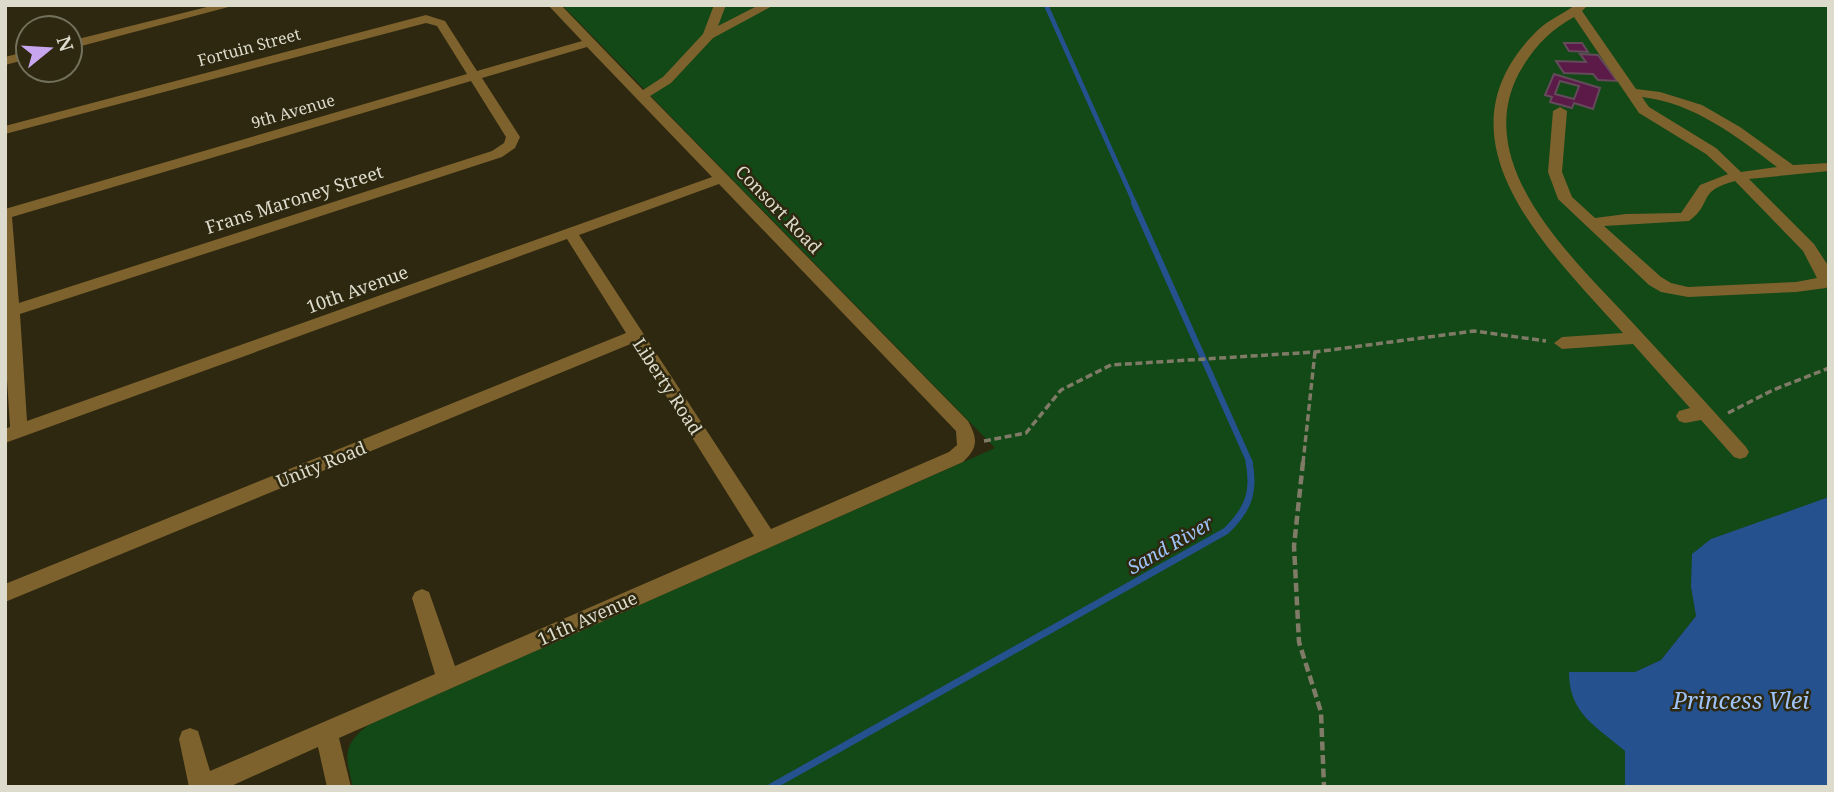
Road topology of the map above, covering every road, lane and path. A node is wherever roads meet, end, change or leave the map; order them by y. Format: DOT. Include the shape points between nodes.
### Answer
graph roads {
  1 [pos="230,5"];
  2 [pos="554,5"];
  3 [pos="720,5"];
  4 [pos="768,5"];
  5 [pos="1579,8"];
  6 [pos="1556,21"];
  7 [pos="1591,32"];
  8 [pos="709,36"];
  9 [pos="84,42"];
  10 [pos="590,42"];
  11 [pos="473,77"];
  12 [pos="1632,92"];
  13 [pos="642,96"];
  14 [pos="1560,111"];
  15 [pos="5,131"];
  16 [pos="1829,167"];
  17 [pos="1790,169"];
  18 [pos="722,178"];
  19 [pos="1740,178"];
  20 [pos="5,214"];
  21 [pos="1594,223"];
  22 [pos="570,232"];
  23 [pos="11,310"];
  24 [pos="636,335"];
  25 [pos="1637,338"];
  26 [pos="1562,343"];
  27 [pos="1315,352"];
  28 [pos="1829,368"];
  29 [pos="1705,413"];
  30 [pos="1685,416"];
  31 [pos="12,434"];
  32 [pos="968,444"];
  33 [pos="1740,452"];
  34 [pos="767,539"];
  35 [pos="5,593"];
  36 [pos="422,598"];
  37 [pos="448,679"];
  38 [pos="327,732"];
  39 [pos="190,739"];
  40 [pos="202,787"];
  41 [pos="339,787"];
  42 [pos="1324,787"];
  1 -- 9 [label="street"];
  2 -- 10 [label="street, Consort Road"];
  3 -- 8 [label="street"];
  4 -- 8 [label="street"];
  5 -- 6 [label="street"];
  5 -- 7 [label="street"];
  6 -- 7 [label="street"];
  6 -- 25 [label="street" via="1510,78 1499,117 1500,138 1528,209 1553,245"];
  7 -- 12 [label="street"];
  8 -- 13 [label="street" via="667,80"];
  10 -- 11 [label="street, 9th Avenue"];
  10 -- 13 [label="street, Consort Road"];
  11 -- 15 [label="street, Fortuin Street" via="441,24 422,20"];
  11 -- 20 [label="street, 9th Avenue"];
  11 -- 23 [label="street, Frans Maroney Street" via="513,137 502,151"];
  12 -- 17 [label="street" via="1664,95 1708,113"];
  12 -- 19 [label="street" via="1652,117 1711,151"];
  13 -- 18 [label="street, Consort Road"];
  14 -- 21 [label="street" via="1555,147 1558,180 1565,199"];
  16 -- 17 [label="street"];
  17 -- 19 [label="street"];
  18 -- 22 [label="street, 10th Avenue"];
  18 -- 32 [label="street, Consort Road" via="962,426"];
  19 -- 21 [label="street" via="1705,187 1684,218"];
  19 -- 21 [label="street" via="1809,247 1825,274 1820,284 1676,290 1655,281"];
  20 -- 23 [label="street"];
  22 -- 24 [label="street, Liberty Road"];
  22 -- 31 [label="street, 10th Avenue"];
  23 -- 31 [label="street"];
  24 -- 34 [label="street, Liberty Road"];
  24 -- 35 [label="street, Unity Road"];
  25 -- 26 [label="street"];
  25 -- 29 [label="street"];
  26 -- 27 [label="path" via="1474,331"];
  27 -- 32 [label="path" via="1111,365 1061,390 1026,433"];
  27 -- 42 [label="path" via="1294,546 1299,642 1321,712"];
  28 -- 29 [label="path" via="1773,390 1734,412"];
  29 -- 30 [label="street"];
  29 -- 33 [label="street"];
  32 -- 34 [label="street, 11th Avenue" via="956,457"];
  34 -- 37 [label="street, 11th Avenue"];
  36 -- 37 [label="street"];
  37 -- 38 [label="street, 11th Avenue"];
  38 -- 40 [label="street, 11th Avenue"];
  38 -- 41 [label="street"];
  39 -- 40 [label="street"];
}
